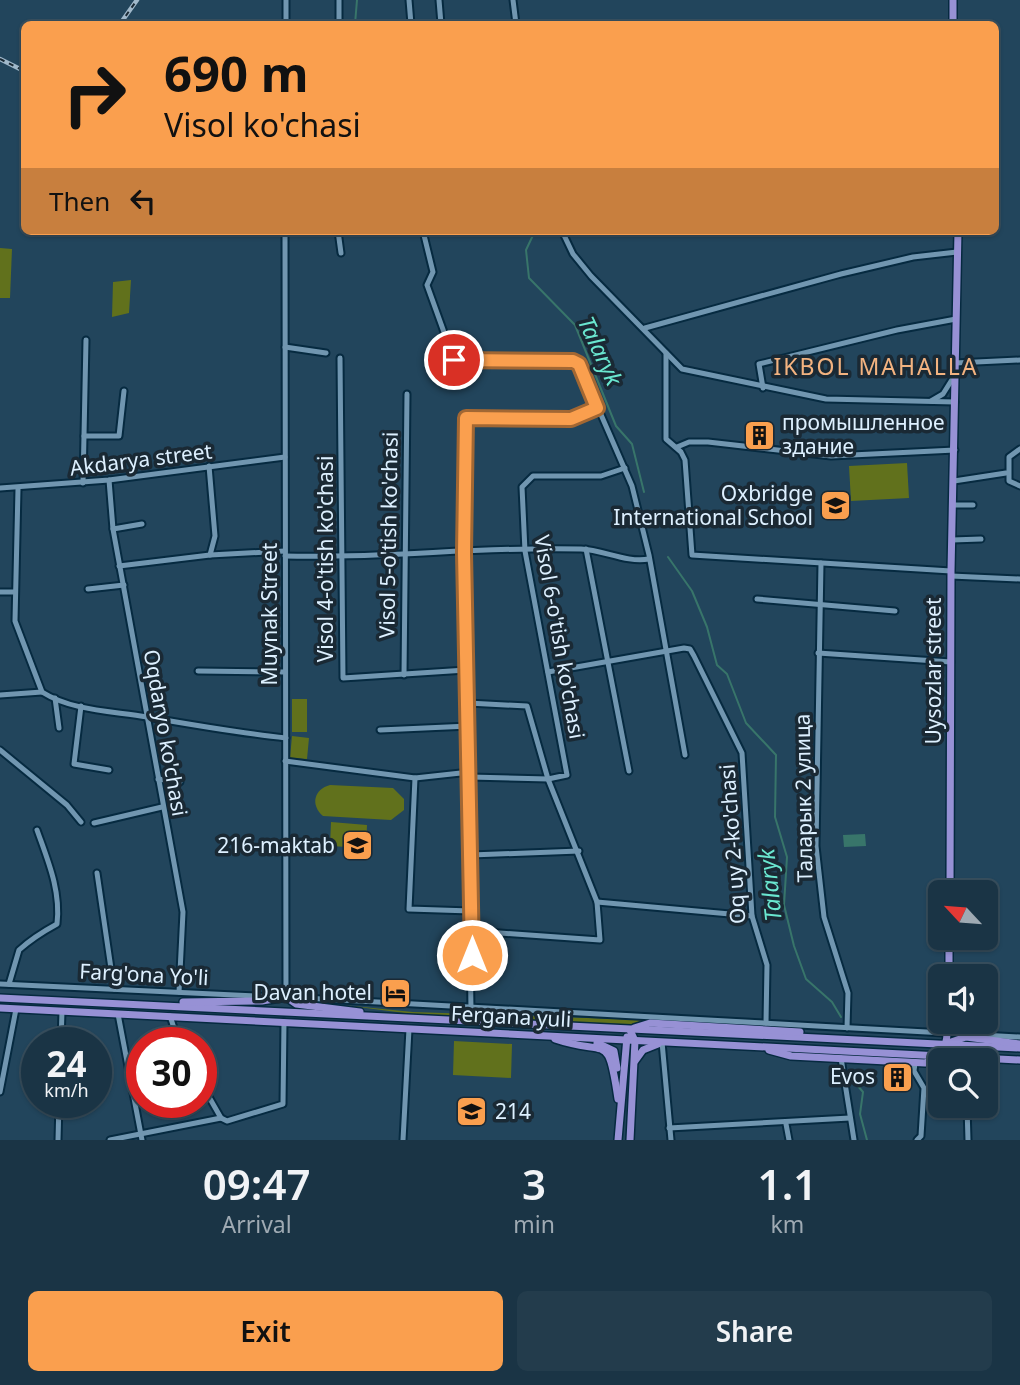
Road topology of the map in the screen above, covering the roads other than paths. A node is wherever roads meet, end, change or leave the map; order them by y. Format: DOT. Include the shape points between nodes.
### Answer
graph roads {
  1 [pos="286,0"];
  2 [pos="339,0"];
  3 [pos="409,0"];
  4 [pos="439,0"];
  5 [pos="513,0"];
  6 [pos="953,0"];
  7 [pos="286,21"];
  8 [pos="339,21"];
  9 [pos="411,21"];
  10 [pos="441,21"];
  11 [pos="516,21"];
  12 [pos="953,21"];
  13 [pos="285,235"];
  14 [pos="339,235"];
  15 [pos="424,235"];
  16 [pos="564,235"];
  17 [pos="958,235"];
  18 [pos="957,252"];
  19 [pos="341,253"];
  20 [pos="956,319"];
  21 [pos="645,328"];
  22 [pos="86,340"];
  23 [pos="285,348"];
  24 [pos="326,353"];
  25 [pos="666,354"];
  26 [pos="340,358"];
  27 [pos="454,360"];
  28 [pos="1020,360"];
  29 [pos="956,363"];
  30 [pos="955,372"];
  31 [pos="457,377"];
  32 [pos="763,388"];
  33 [pos="124,391"];
  34 [pos="407,394"];
  35 [pos="929,402"];
  36 [pos="955,402"];
  37 [pos="597,408"];
  38 [pos="83,436"];
  39 [pos="677,447"];
  40 [pos="1018,449"];
  41 [pos="955,450"];
  42 [pos="285,457"];
  43 [pos="209,466"];
  44 [pos="625,468"];
  45 [pos="1006,473"];
  46 [pos="109,480"];
  47 [pos="954,481"];
  48 [pos="83,483"];
  49 [pos="1020,486"];
  50 [pos="0,488"];
  51 [pos="18,489"];
  52 [pos="953,505"];
  53 [pos="972,505"];
  54 [pos="142,524"];
  55 [pos="113,529"];
  56 [pos="981,539"];
  57 [pos="952,540"];
  58 [pos="586,550"];
  59 [pos="525,551"];
  60 [pos="285,553"];
  61 [pos="464,553"];
  62 [pos="210,555"];
  63 [pos="404,556"];
  64 [pos="342,557"];
  65 [pos="649,559"];
  66 [pos="821,563"];
  67 [pos="119,566"];
  68 [pos="951,574"];
  69 [pos="1020,579"];
  70 [pos="124,585"];
  71 [pos="88,589"];
  72 [pos="0,592"];
  73 [pos="15,592"];
  74 [pos="757,599"];
  75 [pos="819,606"];
  76 [pos="895,611"];
  77 [pos="665,651"];
  78 [pos="818,653"];
  79 [pos="608,661"];
  80 [pos="951,663"];
  81 [pos="466,670"];
  82 [pos="198,671"];
  83 [pos="285,672"];
  84 [pos="548,672"];
  85 [pos="404,675"];
  86 [pos="43,692"];
  87 [pos="0,695"];
  88 [pos="55,698"];
  89 [pos="468,703"];
  90 [pos="81,706"];
  91 [pos="147,717"];
  92 [pos="469,726"];
  93 [pos="59,728"];
  94 [pos="380,730"];
  95 [pos="286,738"];
  96 [pos="0,750"];
  97 [pos="685,755"];
  98 [pos="285,761"];
  99 [pos="109,770"];
  100 [pos="629,771"];
  101 [pos="470,775"];
  102 [pos="415,778"];
  103 [pos="158,779"];
  104 [pos="548,779"];
  105 [pos="180,782"];
  106 [pos="162,807"];
  107 [pos="81,822"];
  108 [pos="94,823"];
  109 [pos="37,830"];
  110 [pos="579,851"];
  111 [pos="471,855"];
  112 [pos="97,873"];
  113 [pos="950,880"];
  114 [pos="597,902"];
  115 [pos="471,911"];
  116 [pos="752,916"];
  117 [pos="471,932"];
  118 [pos="0,984"];
  119 [pos="9,984"];
  120 [pos="114,989"];
  121 [pos="179,992"];
  122 [pos="286,997"];
  123 [pos="0,998"];
  124 [pos="148,1003"];
  125 [pos="0,1009"];
  126 [pos="16,1009"];
  127 [pos="471,1009"];
  128 [pos="62,1010"];
  129 [pos="118,1014"];
  130 [pos="170,1016"];
  131 [pos="374,1016"];
  132 [pos="284,1022"];
  133 [pos="766,1023"];
  134 [pos="61,1027"];
  135 [pos="173,1027"];
  136 [pos="847,1028"];
  137 [pos="409,1029"];
  138 [pos="630,1030"];
  139 [pos="928,1031"];
  140 [pos="947,1034"];
  141 [pos="976,1034"];
  142 [pos="544,1035"];
  143 [pos="1020,1037"];
  144 [pos="625,1040"];
  145 [pos="635,1041"];
  146 [pos="662,1042"];
  147 [pos="947,1043"];
  148 [pos="1020,1046"];
  149 [pos="759,1048"];
  150 [pos="944,1048"];
  151 [pos="949,1048"];
  152 [pos="928,1054"];
  153 [pos="841,1058"];
  154 [pos="998,1059"];
  155 [pos="1020,1060"];
  156 [pos="634,1061"];
  157 [pos="928,1062"];
  158 [pos="915,1063"];
  159 [pos="0,1092"];
  160 [pos="619,1103"];
  161 [pos="217,1111"];
  162 [pos="59,1118"];
  163 [pos="221,1118"];
  164 [pos="850,1118"];
  165 [pos="967,1118"];
  166 [pos="786,1124"];
  167 [pos="669,1128"];
  168 [pos="141,1137"];
  169 [pos="58,1140"];
  170 [pos="110,1140"];
  171 [pos="403,1140"];
  172 [pos="618,1140"];
  173 [pos="630,1140"];
  174 [pos="671,1140"];
  175 [pos="789,1140"];
  176 [pos="854,1140"];
  177 [pos="917,1140"];
  178 [pos="968,1140"];
  1 -- 7 [label="street"];
  2 -- 8 [label="street"];
  3 -- 9 [label="street"];
  4 -- 10 [label="street"];
  5 -- 11 [label="street"];
  6 -- 12 [label="main road"];
  13 -- 23 [label="street, Muynak Street"];
  14 -- 19 [label="street"];
  15 -- 27 [label="street" via="433,272 426,284"];
  16 -- 21 [label="street" via="591,276"];
  17 -- 18 [label="main road, Uysozlar street"];
  18 -- 20 [label="main road, Uysozlar street"];
  18 -- 21 [label="street" via="841,274"];
  20 -- 29 [label="main road, Uysozlar street"];
  20 -- 32 [label="street" via="759,364"];
  21 -- 25 [label="street"];
  22 -- 38 [label="street"];
  23 -- 24 [label="street"];
  23 -- 42 [label="street, Muynak Street"];
  25 -- 32 [label="street" via="686,370"];
  25 -- 39 [label="street" via="666,439"];
  26 -- 64 [label="street, Visol 4-o'tish ko'chasi"];
  27 -- 31 [label="street"];
  27 -- 37 [label="street" via="573,361 579,364"];
  28 -- 29 [label="street"];
  29 -- 30 [label="main road, Uysozlar street"];
  30 -- 35 [label="street" via="946,390"];
  30 -- 36 [label="main road, Uysozlar street"];
  32 -- 35 [label="street" via="826,399"];
  33 -- 38 [label="street" via="119,436"];
  34 -- 63 [label="street, Visol 5-o'tish ko'chasi"];
  35 -- 36 [label="street"];
  36 -- 41 [label="main road, Uysozlar street"];
  37 -- 44 [label="street"];
  37 -- 61 [label="street" via="571,419 466,418"];
  38 -- 48 [label="street"];
  39 -- 41 [label="street" via="708,442 831,456"];
  39 -- 66 [label="street" via="685,460 692,555"];
  40 -- 45 [label="street" via="1009,457"];
  41 -- 47 [label="main road, Uysozlar street"];
  42 -- 43 [label="street, Akdarya street"];
  42 -- 60 [label="street, Muynak Street"];
  43 -- 46 [label="street, Akdarya street"];
  43 -- 62 [label="street" via="215,536"];
  44 -- 59 [label="street, Visol 6-o'tish ko'chasi" via="601,476 531,477 522,487"];
  44 -- 65 [label="street"];
  45 -- 47 [label="street"];
  45 -- 49 [label="street" via="1011,483"];
  46 -- 48 [label="street, Akdarya street"];
  46 -- 55 [label="street, Oqdaryo ko'chasi"];
  47 -- 52 [label="main road, Uysozlar street"];
  48 -- 51 [label="street, Akdarya street"];
  50 -- 51 [label="street, Akdarya street"];
  51 -- 73 [label="street"];
  52 -- 53 [label="street"];
  52 -- 57 [label="main road, Uysozlar street"];
  54 -- 55 [label="street"];
  55 -- 67 [label="street, Oqdaryo ko'chasi"];
  56 -- 57 [label="street"];
  57 -- 68 [label="main road, Uysozlar street"];
  58 -- 59 [label="street"];
  58 -- 65 [label="street" via="638,561"];
  58 -- 79 [label="street"];
  59 -- 61 [label="street"];
  59 -- 84 [label="street, Visol 6-o'tish ko'chasi"];
  60 -- 62 [label="street"];
  60 -- 64 [label="street"];
  60 -- 83 [label="street, Muynak Street"];
  61 -- 63 [label="street"];
  61 -- 81 [label="street"];
  62 -- 67 [label="street"];
  63 -- 64 [label="street"];
  63 -- 85 [label="street, Visol 5-o'tish ko'chasi"];
  64 -- 85 [label="street, Visol 4-o'tish ko'chasi" via="343,678"];
  65 -- 77 [label="street"];
  66 -- 68 [label="street"];
  66 -- 75 [label="street, Таларык 2 улица"];
  67 -- 70 [label="street, Oqdaryo ko'chasi"];
  68 -- 69 [label="street"];
  68 -- 80 [label="main road, Uysozlar street"];
  70 -- 71 [label="street"];
  70 -- 91 [label="street, Oqdaryo ko'chasi"];
  72 -- 73 [label="street"];
  73 -- 86 [label="street" via="15,621"];
  74 -- 75 [label="street"];
  75 -- 76 [label="street"];
  75 -- 78 [label="street, Таларык 2 улица"];
  77 -- 79 [label="street, Oq uy 2-ko'chasi"];
  77 -- 97 [label="street"];
  77 -- 116 [label="street, Oq uy 2-ko'chasi" via="690,649 742,753"];
  78 -- 80 [label="street"];
  78 -- 136 [label="street, Таларык 2 улица" via="816,846 824,918 848,993"];
  79 -- 84 [label="street, Oq uy 2-ko'chasi"];
  79 -- 100 [label="street"];
  80 -- 113 [label="main road, Uysozlar street"];
  81 -- 85 [label="street, Visol 4-o'tish ko'chasi"];
  81 -- 89 [label="street"];
  82 -- 83 [label="street"];
  83 -- 95 [label="street, Muynak Street"];
  84 -- 104 [label="street, Visol 6-o'tish ko'chasi" via="566,775"];
  86 -- 87 [label="street"];
  86 -- 88 [label="street"];
  88 -- 90 [label="street"];
  88 -- 93 [label="street"];
  89 -- 92 [label="street"];
  89 -- 104 [label="street" via="526,704"];
  90 -- 91 [label="street"];
  90 -- 99 [label="street" via="74,764"];
  91 -- 95 [label="street"];
  91 -- 103 [label="street, Oqdaryo ko'chasi"];
  92 -- 94 [label="street"];
  92 -- 101 [label="street"];
  95 -- 98 [label="street, Muynak Street"];
  96 -- 107 [label="street"];
  98 -- 102 [label="street"];
  98 -- 122 [label="street, Muynak Street"];
  101 -- 102 [label="street"];
  101 -- 104 [label="street"];
  101 -- 111 [label="street"];
  102 -- 115 [label="street" via="409,909"];
  103 -- 105 [label="street"];
  103 -- 106 [label="street, Oqdaryo ko'chasi"];
  104 -- 110 [label="street"];
  106 -- 108 [label="street"];
  106 -- 121 [label="street, Oqdaryo ko'chasi" via="183,912"];
  109 -- 119 [label="street" via="55,885 57,924 19,950"];
  110 -- 111 [label="street"];
  110 -- 114 [label="street"];
  111 -- 115 [label="street"];
  112 -- 120 [label="street"];
  114 -- 116 [label="street"];
  114 -- 117 [label="street" via="597,942"];
  115 -- 117 [label="street"];
  116 -- 133 [label="street, Oq uy 2-ko'chasi" via="767,965"];
  117 -- 127 [label="street"];
  118 -- 119 [label="street, Farg'ona Yo'li"];
  119 -- 120 [label="street, Farg'ona Yo'li"];
  120 -- 121 [label="street, Farg'ona Yo'li"];
  121 -- 122 [label="street, Farg'ona Yo'li"];
  122 -- 124 [label="main road"];
  122 -- 127 [label="street, Fergana yuli"];
  122 -- 131 [label="main road" via="296,1004 343,1007"];
  123 -- 124 [label="main road, Fergana yuli"];
  124 -- 131 [label="main road, Fergana yuli"];
  125 -- 126 [label="main road, Fergana yuli"];
  126 -- 128 [label="main road, Fergana yuli"];
  126 -- 159 [label="street"];
  127 -- 133 [label="street, Fergana yuli"];
  128 -- 129 [label="main road, Fergana yuli"];
  128 -- 134 [label="street"];
  129 -- 130 [label="main road, Fergana yuli"];
  129 -- 168 [label="street"];
  130 -- 132 [label="main road, Fergana yuli"];
  130 -- 135 [label="street"];
  131 -- 138 [label="main road, Fergana yuli"];
  132 -- 137 [label="main road, Fergana yuli"];
  132 -- 163 [label="street" via="283,1104 227,1121"];
  133 -- 136 [label="street, Fergana yuli"];
  136 -- 139 [label="street, Fergana yuli"];
  137 -- 142 [label="main road, Fergana yuli"];
  137 -- 171 [label="street"];
  138 -- 144 [label="main road"];
  138 -- 145 [label="main road"];
  138 -- 147 [label="main road, Fergana yuli" via="650,1023"];
  140 -- 147 [label="main road"];
  141 -- 143 [label="street, Fergana yuli"];
  142 -- 144 [label="main road, Fergana yuli"];
  142 -- 160 [label="main road" via="610,1047 617,1059"];
  144 -- 145 [label="main road, Fergana yuli"];
  144 -- 160 [label="main road"];
  145 -- 146 [label="main road, Fergana yuli"];
  145 -- 156 [label="main road"];
  146 -- 149 [label="main road, Fergana yuli"];
  146 -- 156 [label="main road" via="643,1050"];
  146 -- 167 [label="street"];
  147 -- 148 [label="main road"];
  147 -- 150 [label="main road"];
  147 -- 151 [label="main road"];
  149 -- 152 [label="main road, Fergana yuli"];
  149 -- 153 [label="main road" via="791,1056"];
  153 -- 158 [label="main road"];
  153 -- 164 [label="street"];
  154 -- 155 [label="main road, Fergana yuli"];
  156 -- 173 [label="main road"];
  157 -- 158 [label="main road"];
  158 -- 177 [label="street" via="924,1088"];
  160 -- 172 [label="main road"];
  161 -- 163 [label="street"];
  162 -- 169 [label="street"];
  163 -- 168 [label="street"];
  164 -- 166 [label="street"];
  164 -- 176 [label="street"];
  165 -- 178 [label="street"];
  166 -- 167 [label="street"];
  166 -- 175 [label="street"];
  167 -- 174 [label="street"];
  168 -- 170 [label="street"];
}
